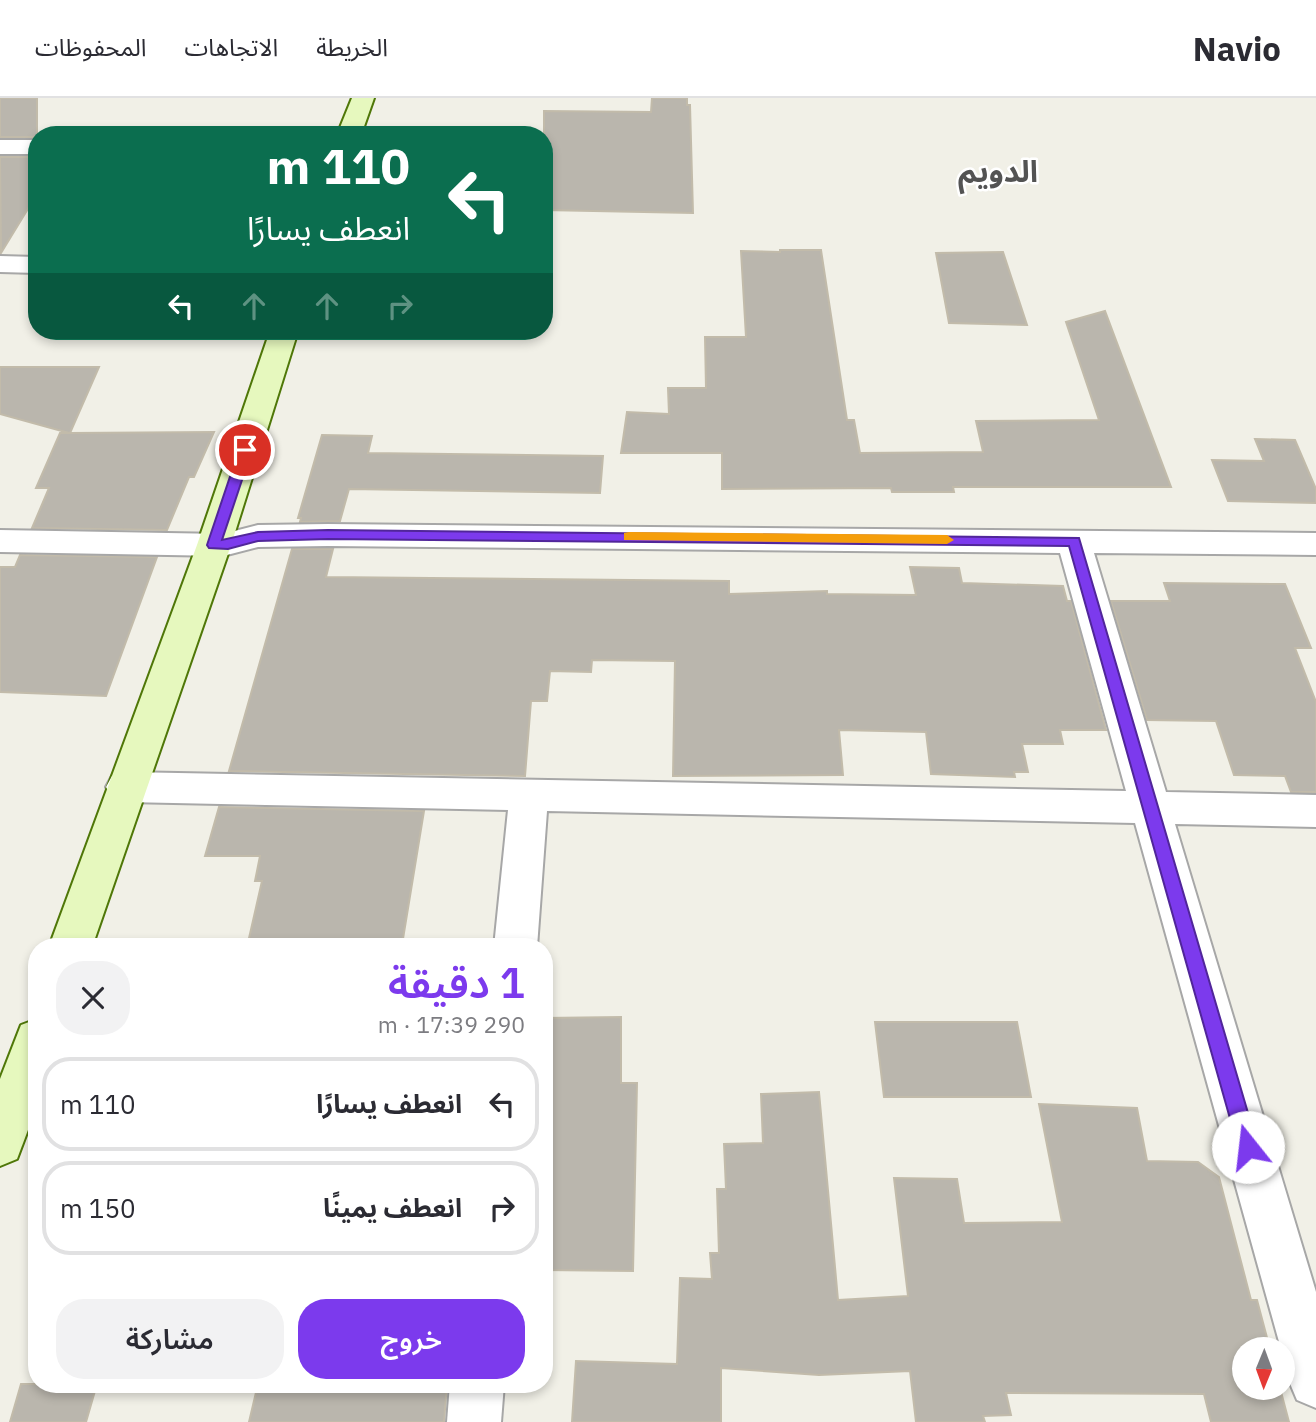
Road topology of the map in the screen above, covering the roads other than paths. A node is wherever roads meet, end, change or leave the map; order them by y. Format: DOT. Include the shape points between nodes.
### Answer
graph roads {
  1 [pos="363,98"];
  2 [pos="352,126"];
  3 [pos="0,147"];
  4 [pos="28,147"];
  5 [pos="0,264"];
  6 [pos="28,265"];
  7 [pos="281,340"];
  8 [pos="0,541"];
  9 [pos="1074,542"];
  10 [pos="1316,544"];
  11 [pos="214,545"];
  12 [pos="127,788"];
  13 [pos="529,796"];
  14 [pos="1149,810"];
  15 [pos="1316,811"];
  16 [pos="73,938"];
  17 [pos="516,938"];
  18 [pos="28,1065"];
  19 [pos="0,1143"];
  20 [pos="1316,1381"];
  21 [pos="476,1393"];
  22 [pos="474,1422"];
  1 -- 2 [label="street"];
  3 -- 4 [label="street"];
  5 -- 6 [label="street"];
  7 -- 11 [label="street"];
  8 -- 11 [label="street"];
  9 -- 10 [label="street"];
  9 -- 11 [label="street" via="328,535 258,536"];
  9 -- 14 [label="street"];
  11 -- 12 [label="street"];
  12 -- 13 [label="street"];
  12 -- 16 [label="street"];
  13 -- 14 [label="street"];
  13 -- 17 [label="street"];
  14 -- 15 [label="street"];
  14 -- 20 [label="street"];
  18 -- 19 [label="street"];
  21 -- 22 [label="street"];
}
